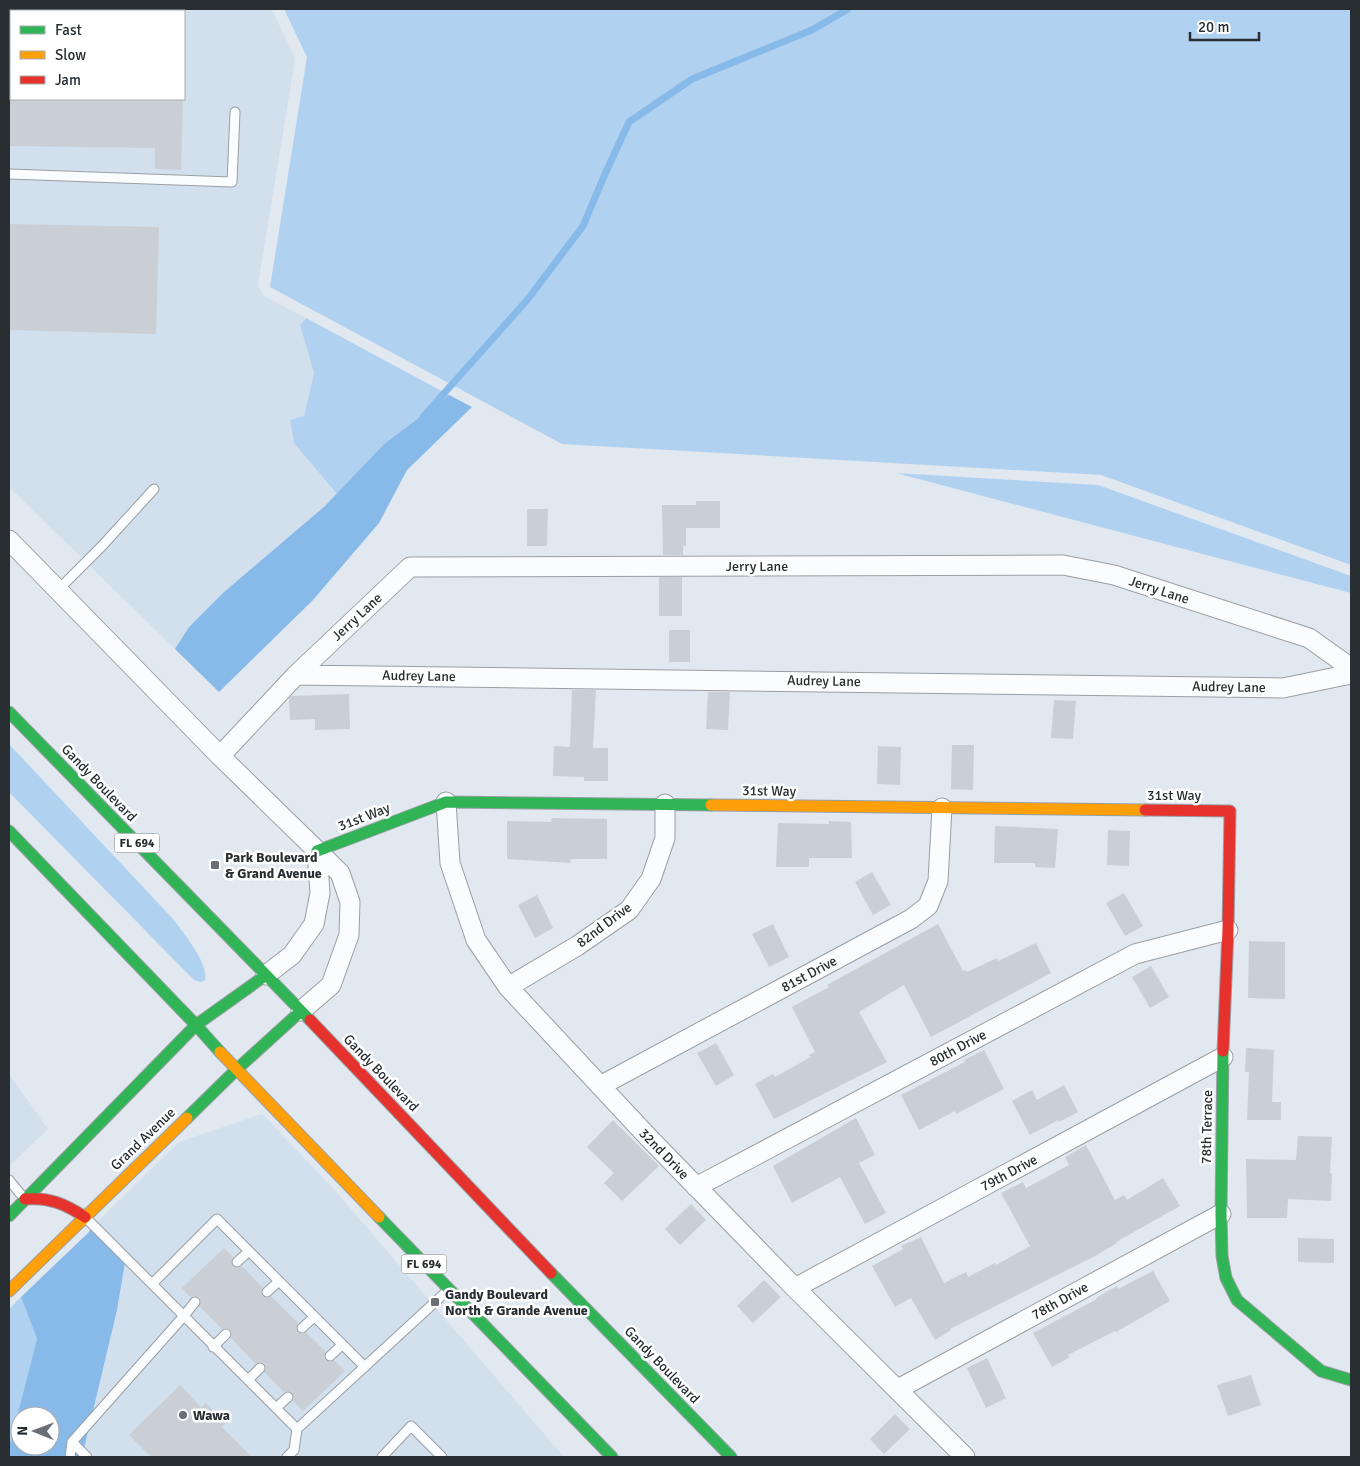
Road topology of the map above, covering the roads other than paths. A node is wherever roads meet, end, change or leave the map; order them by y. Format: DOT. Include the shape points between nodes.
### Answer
graph roads {
  1 [pos="235,112"];
  2 [pos="9,174"];
  3 [pos="154,490"];
  4 [pos="9,540"];
  5 [pos="58,590"];
  6 [pos="1351,668"];
  7 [pos="1351,674"];
  8 [pos="296,675"];
  9 [pos="9,712"];
  10 [pos="220,756"];
  11 [pos="446,802"];
  12 [pos="665,804"];
  13 [pos="942,808"];
  14 [pos="1230,810"];
  15 [pos="9,831"];
  16 [pos="317,851"];
  17 [pos="1228,930"];
  18 [pos="266,975"];
  19 [pos="508,987"];
  20 [pos="301,1011"];
  21 [pos="196,1025"];
  22 [pos="1223,1058"];
  23 [pos="236,1070"];
  24 [pos="600,1086"];
  25 [pos="9,1180"];
  26 [pos="696,1187"];
  27 [pos="25,1199"];
  28 [pos="1221,1214"];
  29 [pos="9,1216"];
  30 [pos="85,1217"];
  31 [pos="249,1251"];
  32 [pos="238,1262"];
  33 [pos="279,1281"];
  34 [pos="152,1284"];
  35 [pos="795,1288"];
  36 [pos="449,1289"];
  37 [pos="9,1291"];
  38 [pos="267,1292"];
  39 [pos="195,1302"];
  40 [pos="184,1317"];
  41 [pos="314,1317"];
  42 [pos="302,1328"];
  43 [pos="226,1334"];
  44 [pos="342,1345"];
  45 [pos="213,1346"];
  46 [pos="330,1356"];
  47 [pos="365,1367"];
  48 [pos="260,1368"];
  49 [pos="248,1380"];
  50 [pos="1351,1380"];
  51 [pos="898,1389"];
  52 [pos="288,1397"];
  53 [pos="276,1408"];
  54 [pos="297,1429"];
  55 [pos="72,1442"];
  56 [pos="70,1457"];
  57 [pos="87,1457"];
  58 [pos="287,1457"];
  59 [pos="382,1457"];
  60 [pos="442,1457"];
  61 [pos="612,1457"];
  62 [pos="731,1457"];
  63 [pos="965,1457"];
  1 -- 2 [label="lane" via="232,182"];
  3 -- 5 [label="lane"];
  4 -- 5 [label="street"];
  5 -- 10 [label="street"];
  6 -- 8 [label="street, Jerry Lane" via="1309,638 1114,575 1063,565 410,567"];
  7 -- 8 [label="street, Audrey Lane" via="1283,688"];
  8 -- 10 [label="street, Jerry Lane"];
  9 -- 18 [label="main road, Gandy Boulevard / FL 694"];
  10 -- 16 [label="street"];
  11 -- 12 [label="main road, 31st Way"];
  11 -- 16 [label="main road, 31st Way"];
  11 -- 19 [label="street, 32nd Drive" via="452,872 476,940"];
  12 -- 13 [label="main road, 31st Way"];
  12 -- 19 [label="street, 82nd Drive" via="665,838 651,879 629,910"];
  13 -- 14 [label="main road, 31st Way"];
  13 -- 24 [label="street, 81st Drive" via="938,881 928,906 911,919"];
  14 -- 17 [label="main road, 78th Terrace"];
  15 -- 21 [label="main road, FL 694"];
  16 -- 18 [label="street" via="320,893 314,924 292,955"];
  16 -- 20 [label="street" via="340,873 350,902 349,935 331,985"];
  17 -- 22 [label="main road, 78th Terrace"];
  17 -- 26 [label="street, 80th Drive" via="1135,954"];
  18 -- 20 [label="main road, Gandy Boulevard / FL 694"];
  18 -- 21 [label="main road"];
  19 -- 24 [label="street, 32nd Drive"];
  20 -- 23 [label="main road, Grand Avenue"];
  20 -- 62 [label="main road, Gandy Boulevard / FL 694"];
  21 -- 23 [label="main road, FL 694"];
  21 -- 27 [label="main road"];
  22 -- 28 [label="main road, 78th Terrace"];
  22 -- 35 [label="street, 79th Drive"];
  23 -- 30 [label="main road, Grand Avenue"];
  23 -- 36 [label="main road, FL 694"];
  24 -- 26 [label="street, 32nd Drive"];
  25 -- 27 [label="lane"];
  26 -- 35 [label="street, 32nd Drive"];
  27 -- 29 [label="main road"];
  27 -- 30 [label="main road" via="40,1196 61,1202"];
  28 -- 50 [label="main road, 78th Terrace" via="1226,1278 1237,1300 1321,1371"];
  28 -- 51 [label="street, 78th Drive"];
  30 -- 34 [label="lane"];
  30 -- 37 [label="main road, Grand Avenue"];
  31 -- 32 [label="lane"];
  31 -- 33 [label="lane"];
  31 -- 34 [label="lane" via="217,1219"];
  33 -- 38 [label="lane"];
  33 -- 41 [label="lane"];
  34 -- 40 [label="lane"];
  35 -- 51 [label="street, 32nd Drive"];
  36 -- 47 [label="lane"];
  36 -- 61 [label="main road, FL 694"];
  39 -- 40 [label="lane"];
  40 -- 45 [label="lane"];
  40 -- 55 [label="lane"];
  41 -- 42 [label="lane"];
  41 -- 44 [label="lane"];
  43 -- 45 [label="lane"];
  44 -- 46 [label="lane"];
  44 -- 47 [label="lane"];
  45 -- 49 [label="lane"];
  47 -- 54 [label="lane"];
  48 -- 49 [label="lane"];
  49 -- 53 [label="lane"];
  51 -- 63 [label="street, 32nd Drive"];
  52 -- 53 [label="lane"];
  53 -- 54 [label="lane"];
  54 -- 58 [label="lane" via="294,1450"];
  55 -- 56 [label="lane"];
  55 -- 57 [label="lane"];
  59 -- 60 [label="lane" via="411,1426"];
}
